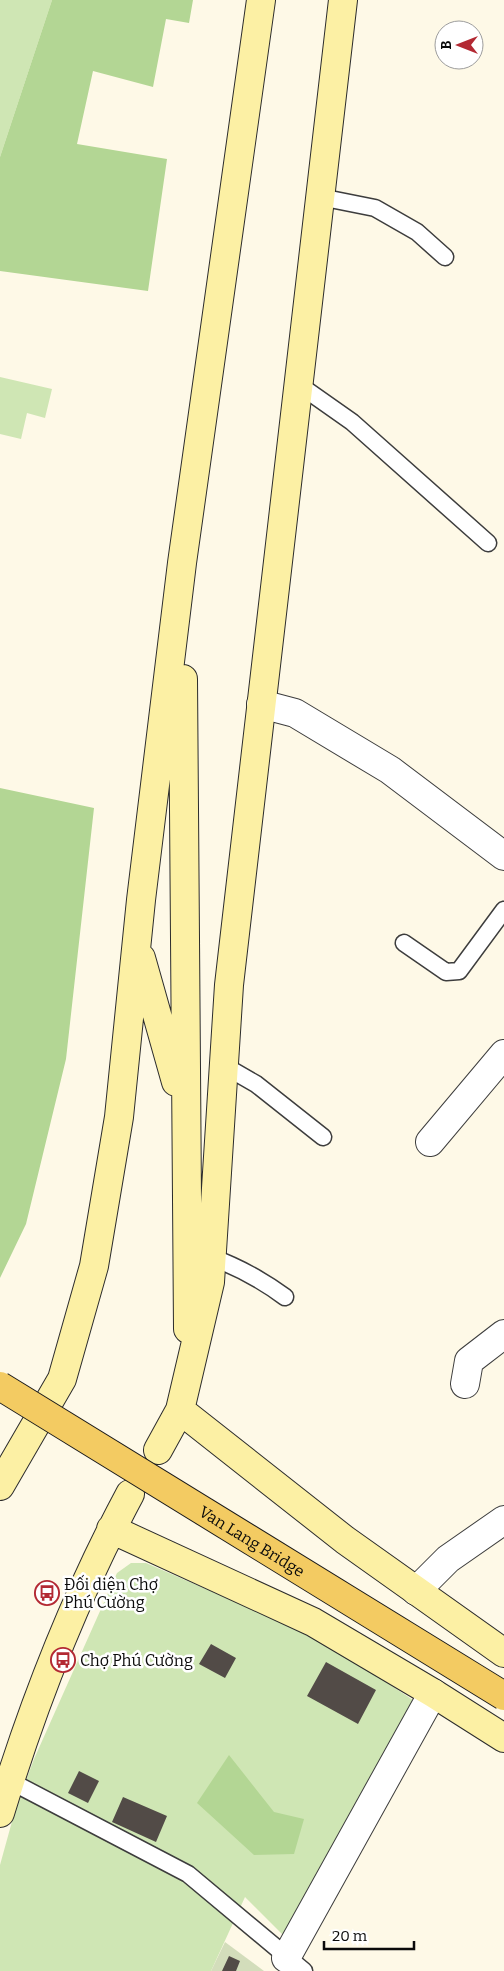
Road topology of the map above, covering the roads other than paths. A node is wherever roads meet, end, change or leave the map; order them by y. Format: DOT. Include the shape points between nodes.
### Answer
graph roads {
  1 [pos="261,0"];
  2 [pos="343,0"];
  3 [pos="320,197"];
  4 [pos="445,257"];
  5 [pos="298,384"];
  6 [pos="488,543"];
  7 [pos="182,563"];
  8 [pos="261,704"];
  9 [pos="504,856"];
  10 [pos="504,910"];
  11 [pos="404,943"];
  12 [pos="137,945"];
  13 [pos="504,1054"];
  14 [pos="223,1064"];
  15 [pos="186,1115"];
  16 [pos="322,1137"];
  17 [pos="430,1142"];
  18 [pos="211,1257"];
  19 [pos="285,1297"];
  20 [pos="504,1334"];
  21 [pos="189,1374"];
  22 [pos="465,1384"];
  23 [pos="0,1386"];
  24 [pos="180,1410"];
  25 [pos="158,1450"];
  26 [pos="0,1486"];
  27 [pos="130,1494"];
  28 [pos="504,1520"];
  29 [pos="111,1529"];
  30 [pos="416,1591"];
  31 [pos="504,1653"];
  32 [pos="48,1673"];
  33 [pos="433,1693"];
  34 [pos="504,1696"];
  35 [pos="504,1738"];
  36 [pos="0,1754"];
  37 [pos="10,1781"];
  38 [pos="0,1813"];
  39 [pos="295,1964"];
  1 -- 7 [label="main road"];
  2 -- 3 [label="main road"];
  3 -- 4 [label="lane" via="374,208 417,232"];
  3 -- 5 [label="main road"];
  5 -- 6 [label="lane" via="352,422"];
  5 -- 8 [label="main road"];
  7 -- 12 [label="main road"];
  7 -- 15 [label="main road"];
  8 -- 9 [label="street" via="295,713 390,770"];
  8 -- 14 [label="main road"];
  10 -- 11 [label="lane" via="459,971 446,972"];
  12 -- 15 [label="main road"];
  12 -- 26 [label="main road" via="119,1117 94,1266 62,1379"];
  13 -- 17 [label="street"];
  14 -- 16 [label="lane" via="256,1084"];
  14 -- 18 [label="main road"];
  15 -- 21 [label="main road"];
  18 -- 19 [label="lane" via="239,1268"];
  18 -- 21 [label="main road" via="210,1282"];
  20 -- 22 [label="street" via="468,1361"];
  21 -- 24 [label="main road"];
  23 -- 34 [label="main road, Van Lang Bridge, bridge"];
  24 -- 25 [label="main road"];
  24 -- 30 [label="main road" via="345,1540"];
  27 -- 29 [label="main road"];
  28 -- 30 [label="street" via="448,1559"];
  29 -- 32 [label="main road"];
  29 -- 33 [label="main road" via="313,1622"];
  30 -- 31 [label="main road"];
  32 -- 36 [label="main road"];
  32 -- 37 [label="main road"];
  33 -- 35 [label="main road"];
  33 -- 39 [label="street"];
  37 -- 38 [label="main road"];
  37 -- 39 [label="lane" via="188,1874"];
}
